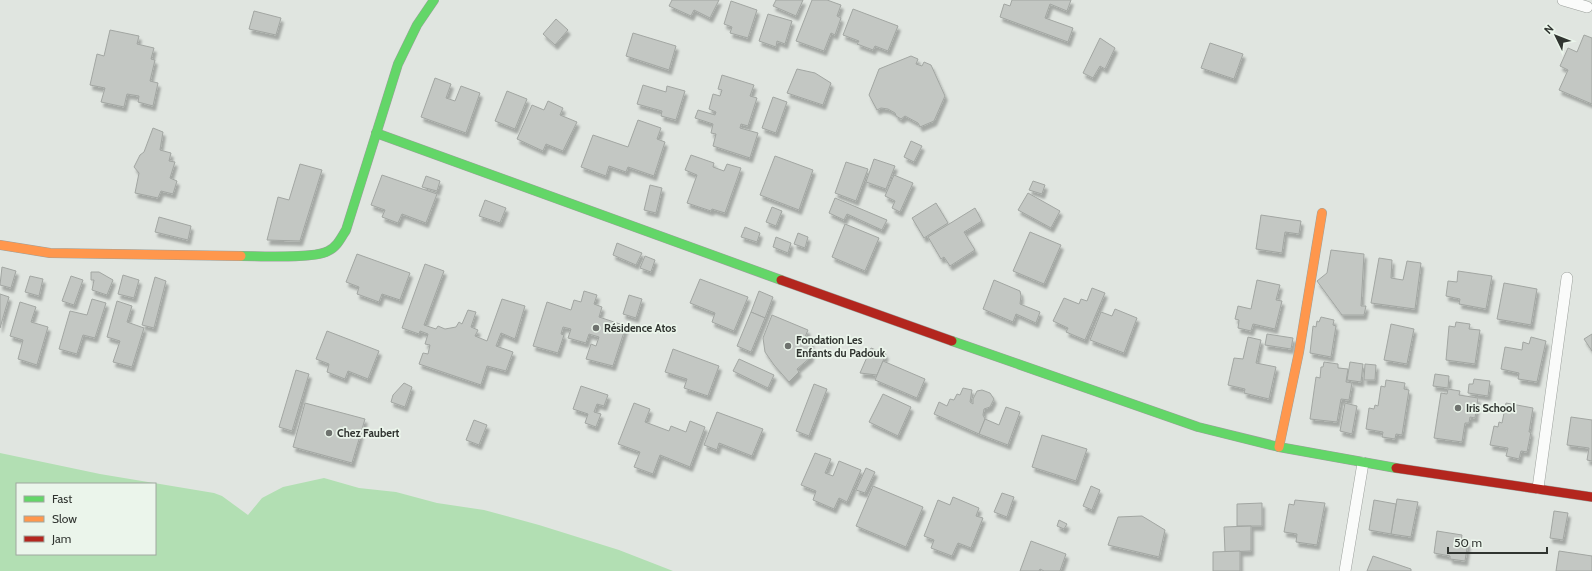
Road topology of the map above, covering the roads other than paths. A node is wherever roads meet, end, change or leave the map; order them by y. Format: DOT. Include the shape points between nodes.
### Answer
graph roads {
  1 [pos="434,0"];
  2 [pos="1563,0"];
  3 [pos="1587,6"];
  4 [pos="376,133"];
  5 [pos="1322,213"];
  6 [pos="0,245"];
  7 [pos="1567,278"];
  8 [pos="1279,447"];
  9 [pos="1363,463"];
  10 [pos="1538,488"];
  11 [pos="1592,497"];
  12 [pos="1346,571"];
  1 -- 4 [label="main road" via="407,43"];
  2 -- 3 [label="street"];
  4 -- 6 [label="main road" via="346,230 330,251 317,255 50,253"];
  4 -- 8 [label="main road" via="865,312 1092,391 1198,427"];
  5 -- 8 [label="main road" via="1299,352"];
  7 -- 10 [label="street"];
  8 -- 9 [label="main road"];
  9 -- 10 [label="main road"];
  9 -- 12 [label="street"];
  10 -- 11 [label="main road"];
}
